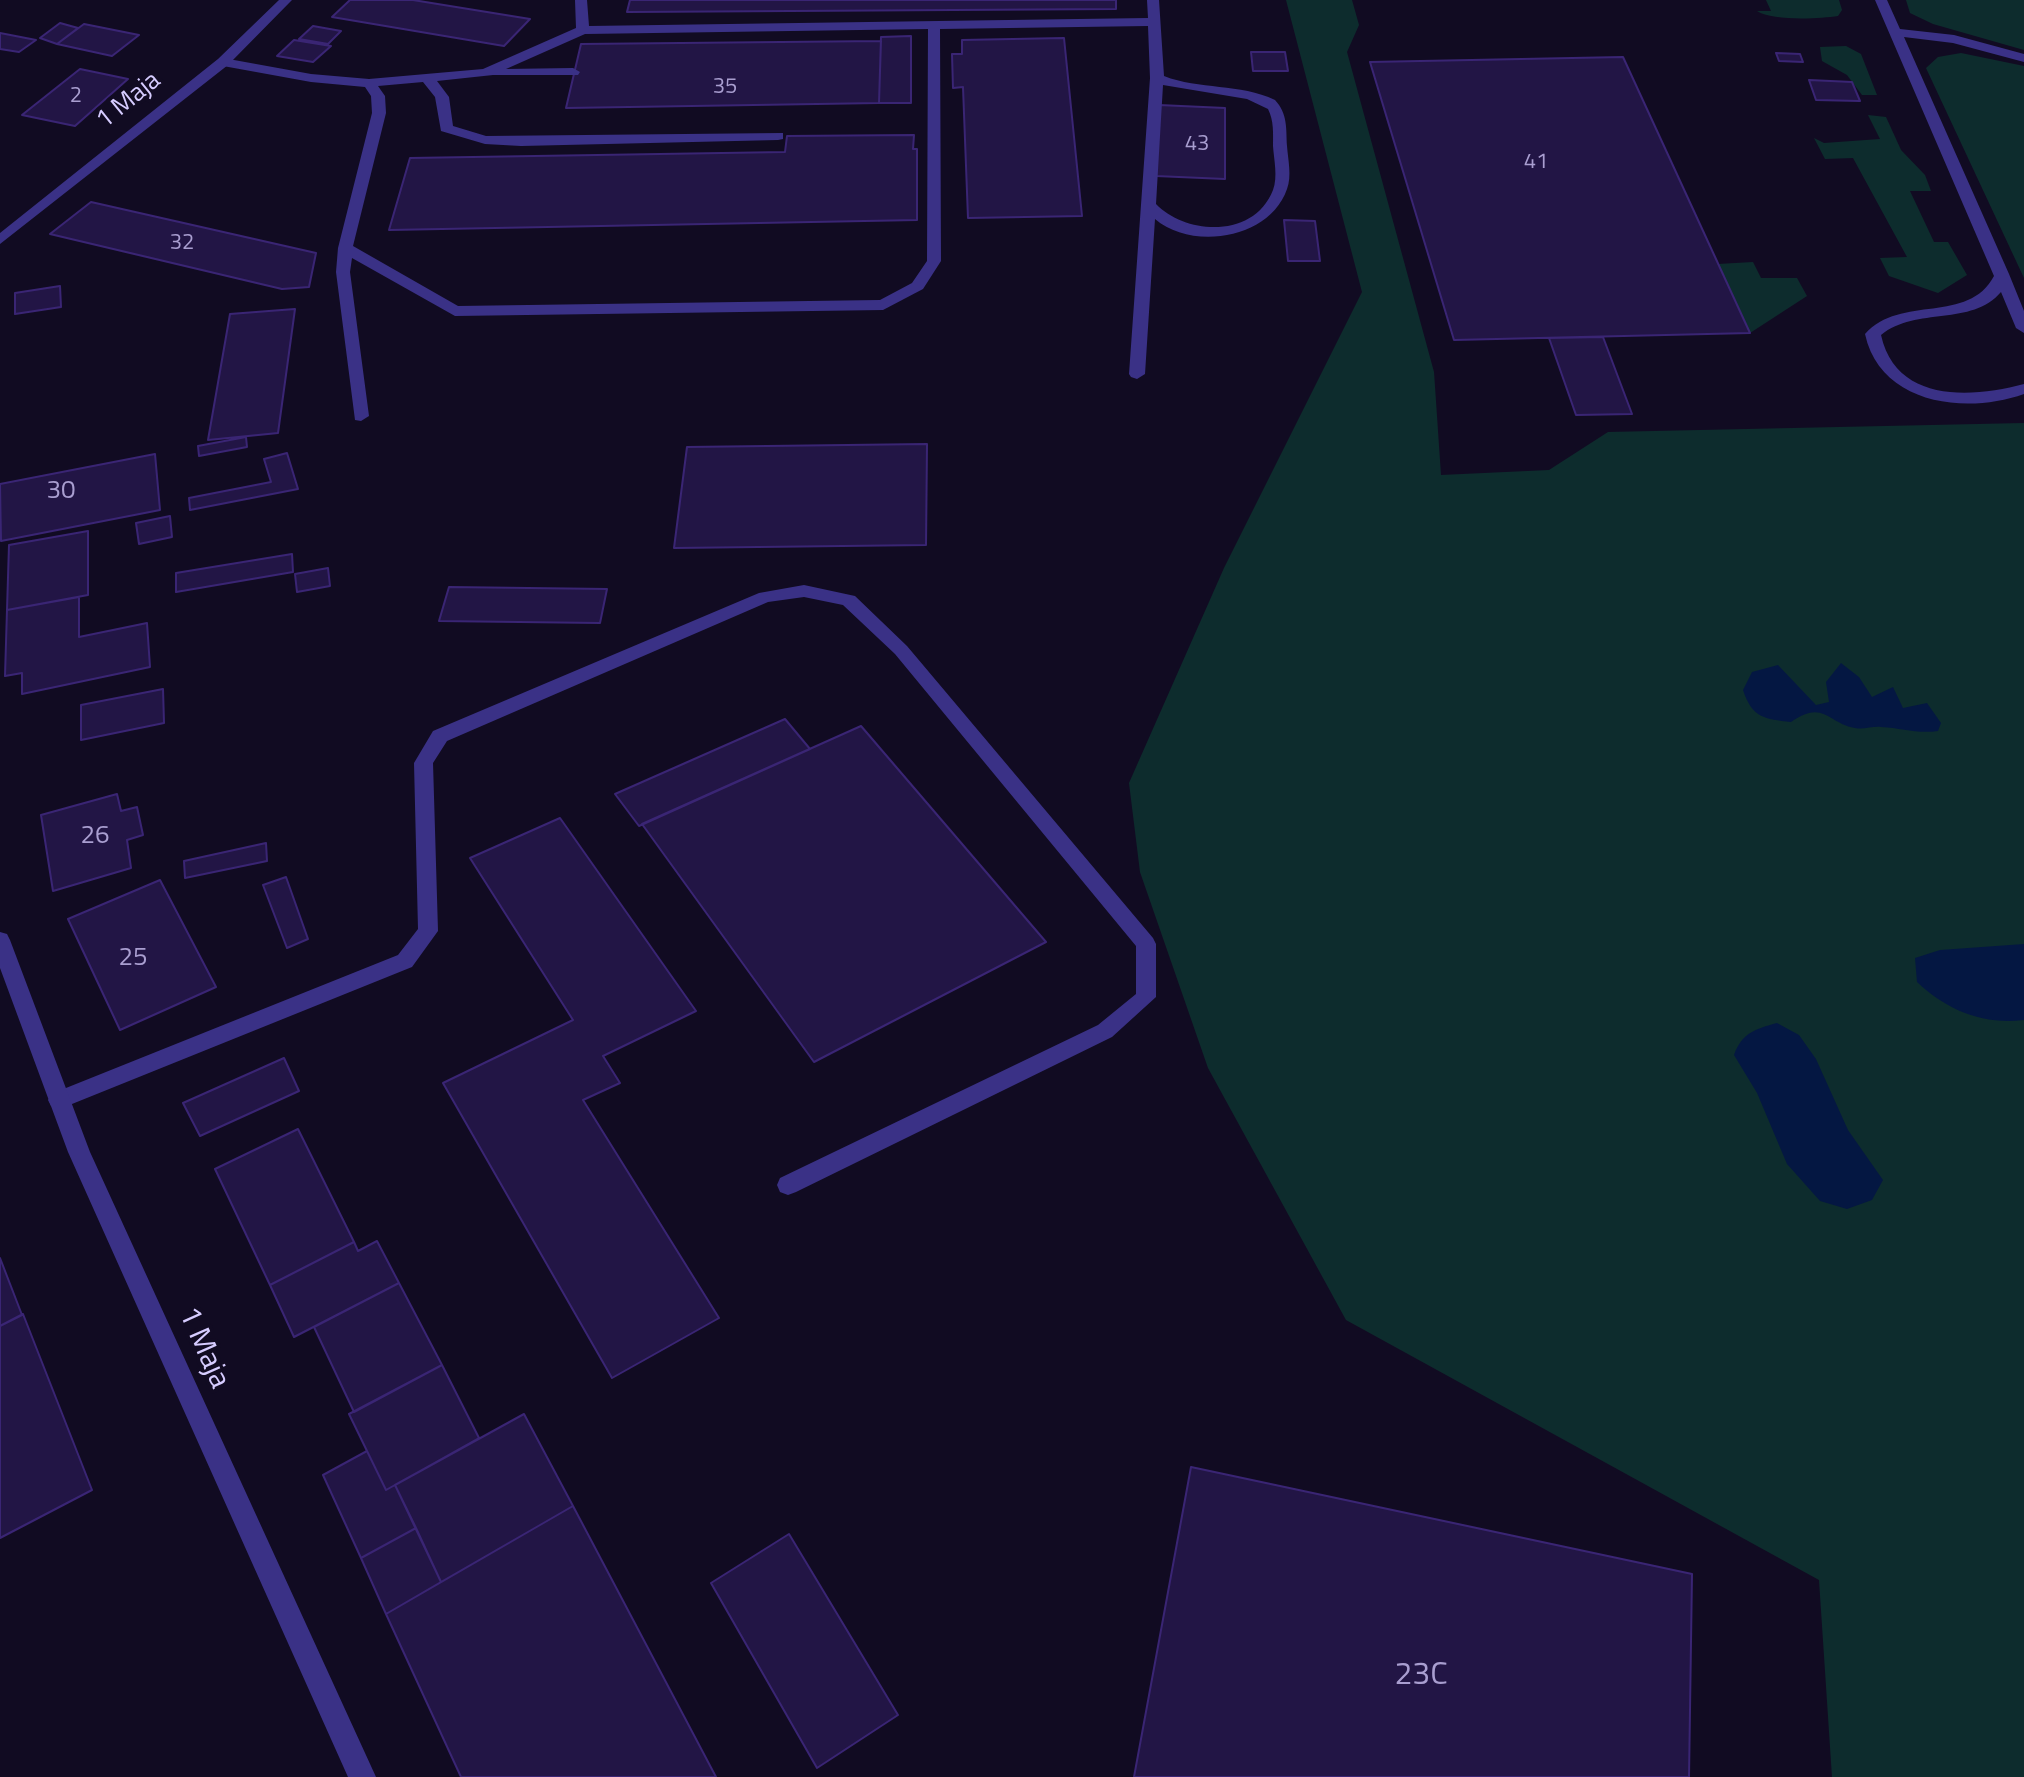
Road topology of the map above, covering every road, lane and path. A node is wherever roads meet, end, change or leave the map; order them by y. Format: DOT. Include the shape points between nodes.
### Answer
graph roads {
  1 [pos="286,0"];
  2 [pos="581,0"];
  3 [pos="1153,0"];
  4 [pos="1881,0"];
  5 [pos="1152,22"];
  6 [pos="934,25"];
  7 [pos="583,30"];
  8 [pos="1894,32"];
  9 [pos="2024,58"];
  10 [pos="223,62"];
  11 [pos="573,72"];
  12 [pos="486,73"];
  13 [pos="427,78"];
  14 [pos="1157,78"];
  15 [pos="369,83"];
  16 [pos="778,136"];
  17 [pos="1148,204"];
  18 [pos="0,240"];
  19 [pos="345,248"];
  20 [pos="2002,274"];
  21 [pos="2024,328"];
  22 [pos="1137,374"];
  23 [pos="2024,389"];
  24 [pos="361,416"];
  25 [pos="0,940"];
  26 [pos="59,1100"];
  27 [pos="788,1185"];
  28 [pos="362,1777"];
  1 -- 10 [label="street, 1 Maja"];
  2 -- 7 [label="street"];
  3 -- 5 [label="street"];
  4 -- 8 [label="street"];
  5 -- 6 [label="street"];
  5 -- 14 [label="street"];
  6 -- 7 [label="street"];
  6 -- 19 [label="street" via="934,261 918,286 883,305 455,311"];
  7 -- 12 [label="street"];
  8 -- 9 [label="street" via="1954,39"];
  8 -- 20 [label="street"];
  10 -- 15 [label="street"];
  10 -- 18 [label="street, 1 Maja"];
  11 -- 12 [label="street"];
  12 -- 13 [label="street"];
  13 -- 15 [label="street"];
  13 -- 16 [label="street" via="442,97 446,128 485,140"];
  14 -- 17 [label="street"];
  14 -- 17 [label="street" via="1174,87 1263,98 1274,106 1281,189 1253,222 1231,230 1199,231 1168,222"];
  15 -- 19 [label="street" via="378,96 379,113"];
  17 -- 22 [label="street"];
  19 -- 24 [label="street" via="343,272"];
  20 -- 21 [label="street"];
  20 -- 23 [label="street" via="1997,289 1970,308 1902,314 1883,322 1873,334 1873,350 1896,378 1919,390 1973,399 2007,398"];
  25 -- 26 [label="street, 1 Maja"];
  26 -- 27 [label="street" via="405,961 428,931 423,763 440,736 765,597 804,591 849,600 921,674 1146,944 1146,997 1105,1031"];
  26 -- 28 [label="street, 1 Maja"];
}
